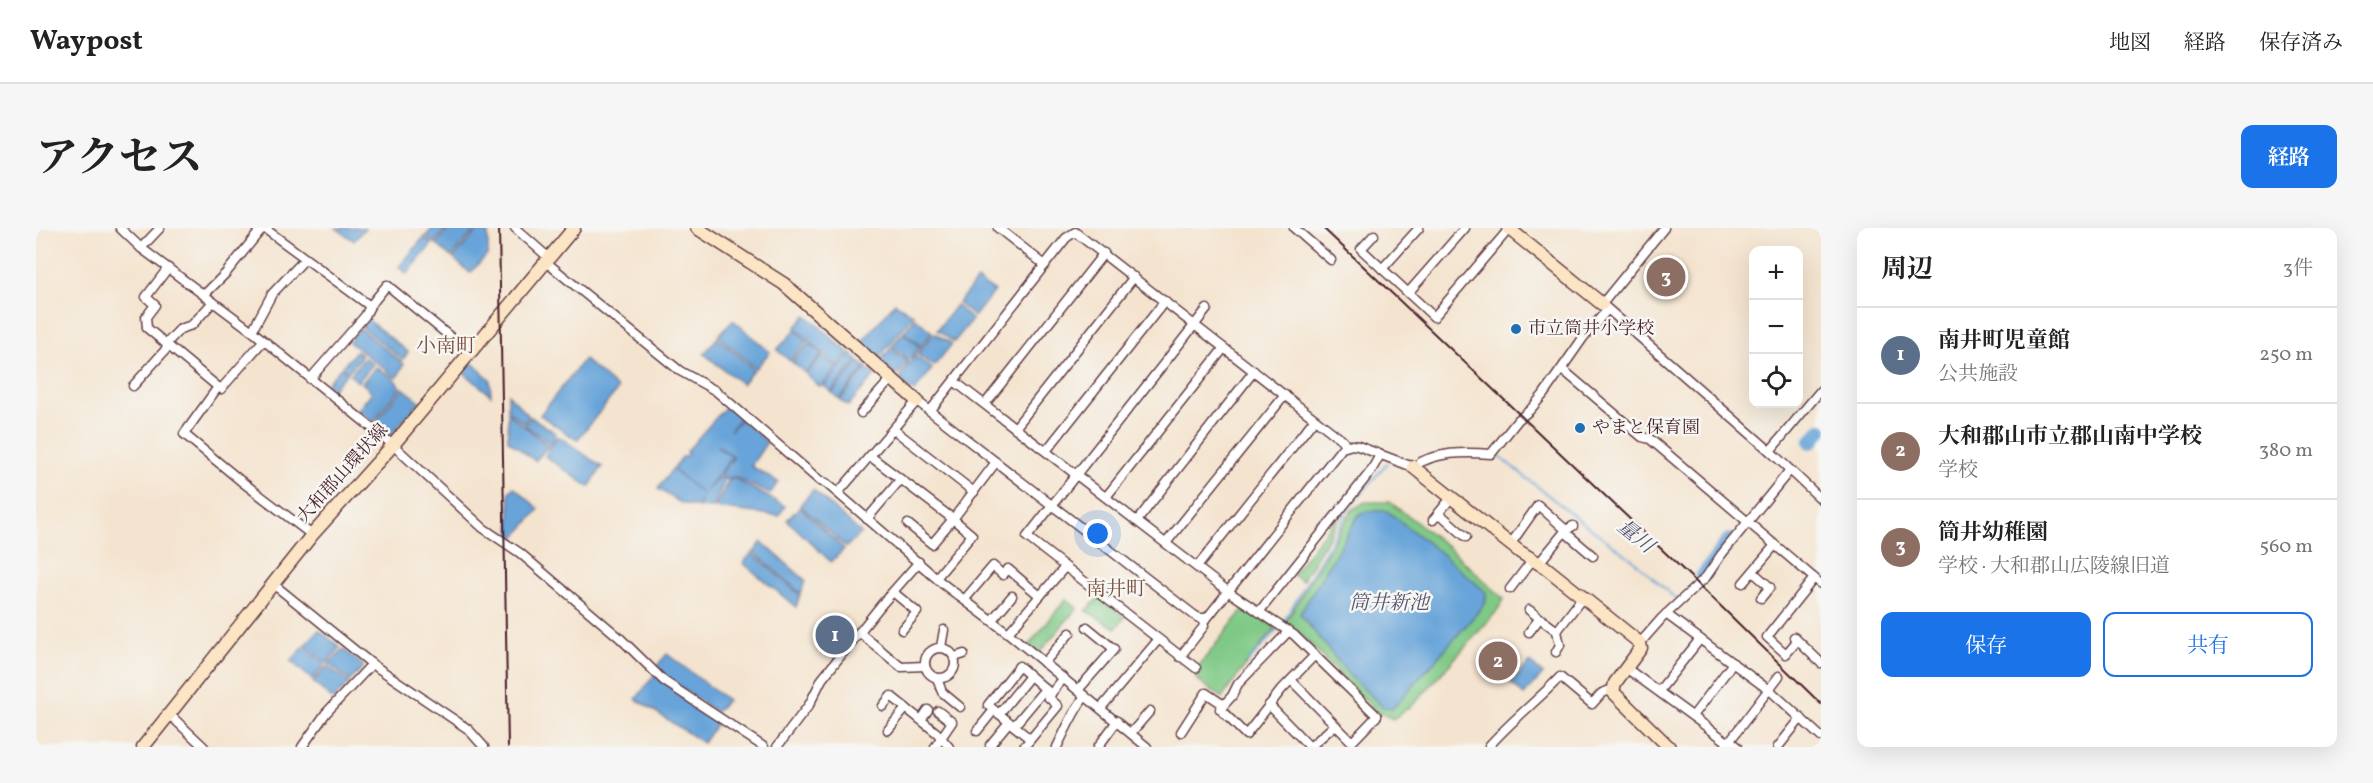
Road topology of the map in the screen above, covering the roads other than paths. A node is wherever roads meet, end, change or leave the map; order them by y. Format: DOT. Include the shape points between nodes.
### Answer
graph roads {
  1 [pos="120,228"];
  2 [pos="160,228"];
  3 [pos="515,228"];
  4 [pos="574,228"];
  5 [pos="697,228"];
  6 [pos="999,228"];
  7 [pos="1294,228"];
  8 [pos="1419,228"];
  9 [pos="1465,228"];
  10 [pos="1664,228"];
  11 [pos="1509,229"];
  12 [pos="258,230"];
  13 [pos="1067,231"];
  14 [pos="1374,235"];
  15 [pos="141,248"];
  16 [pos="1104,253"];
  17 [pos="305,259"];
  18 [pos="548,260"];
  19 [pos="1331,260"];
  20 [pos="1045,265"];
  21 [pos="168,268"];
  22 [pos="1382,269"];
  23 [pos="1134,277"];
  24 [pos="1408,292"];
  25 [pos="204,296"];
  26 [pos="1165,301"];
  27 [pos="213,302"];
  28 [pos="370,306"];
  29 [pos="1604,307"];
  30 [pos="1207,309"];
  31 [pos="1194,324"];
  32 [pos="252,331"];
  33 [pos="264,341"];
  34 [pos="168,345"];
  35 [pos="1224,348"];
  36 [pos="470,353"];
  37 [pos="1562,369"];
  38 [pos="1254,371"];
  39 [pos="310,379"];
  40 [pos="891,379"];
  41 [pos="954,381"];
  42 [pos="133,386"];
  43 [pos="218,387"];
  44 [pos="1821,390"];
  45 [pos="1285,395"];
  46 [pos="916,401"];
  47 [pos="985,404"];
  48 [pos="930,411"];
  49 [pos="861,413"];
  50 [pos="1314,420"];
  51 [pos="1016,428"];
  52 [pos="893,429"];
  53 [pos="393,445"];
  54 [pos="1347,446"];
  55 [pos="1046,451"];
  56 [pos="1770,451"];
  57 [pos="1380,455"];
  58 [pos="870,456"];
  59 [pos="996,462"];
  60 [pos="1413,467"];
  61 [pos="1790,470"];
  62 [pos="1076,474"];
  63 [pos="900,480"];
  64 [pos="974,492"];
  65 [pos="838,493"];
  66 [pos="1106,497"];
  67 [pos="1451,498"];
  68 [pos="1821,499"];
  69 [pos="1052,505"];
  70 [pos="867,519"];
  71 [pos="952,519"];
  72 [pos="1137,521"];
  73 [pos="1746,521"];
  74 [pos="908,524"];
  75 [pos="1568,530"];
  76 [pos="312,535"];
  77 [pos="1466,537"];
  78 [pos="1166,543"];
  79 [pos="1510,545"];
  80 [pos="1775,545"];
  81 [pos="1593,556"];
  82 [pos="1536,561"];
  83 [pos="919,562"];
  84 [pos="1065,567"];
  85 [pos="1197,567"];
  86 [pos="1753,572"];
  87 [pos="936,578"];
  88 [pos="1818,581"];
  89 [pos="272,583"];
  90 [pos="1743,583"];
  91 [pos="1510,589"];
  92 [pos="893,592"];
  93 [pos="1229,592"];
  94 [pos="1012,596"];
  95 [pos="1040,596"];
  96 [pos="1583,597"];
  97 [pos="1761,598"];
  98 [pos="965,599"];
  99 [pos="1529,610"];
  100 [pos="1259,612"];
  101 [pos="1666,614"];
  102 [pos="1540,618"];
  103 [pos="1203,619"];
  104 [pos="992,620"];
  105 [pos="1087,627"];
  106 [pos="1284,628"];
  107 [pos="902,630"];
  108 [pos="944,630"];
  109 [pos="859,632"];
  110 [pos="1528,632"];
  111 [pos="1557,632"];
  112 [pos="1008,633"];
  113 [pos="1070,633"];
  114 [pos="1700,639"];
  115 [pos="1158,640"];
  116 [pos="1640,643"];
  117 [pos="941,647"];
  118 [pos="1556,652"];
  119 [pos="964,654"];
  120 [pos="1315,655"];
  121 [pos="955,657"];
  122 [pos="1180,657"];
  123 [pos="1044,663"];
  124 [pos="1733,663"];
  125 [pos="1821,663"];
  126 [pos="372,664"];
  127 [pos="925,666"];
  128 [pos="1196,668"];
  129 [pos="1626,668"];
  130 [pos="1030,676"];
  131 [pos="1779,676"];
  132 [pos="937,678"];
  133 [pos="1064,678"];
  134 [pos="1291,680"];
  135 [pos="1613,689"];
  136 [pos="1769,689"];
  137 [pos="1048,691"];
  138 [pos="1659,691"];
  139 [pos="1082,693"];
  140 [pos="1224,705"];
  141 [pos="1269,705"];
  142 [pos="884,706"];
  143 [pos="960,707"];
  144 [pos="906,708"];
  145 [pos="1101,708"];
  146 [pos="928,710"];
  147 [pos="938,711"];
  148 [pos="1150,711"];
  149 [pos="996,712"];
  150 [pos="170,715"];
  151 [pos="1693,716"];
  152 [pos="1801,718"];
  153 [pos="921,720"];
  154 [pos="1117,721"];
  155 [pos="1011,724"];
  156 [pos="1335,725"];
  157 [pos="888,730"];
  158 [pos="977,731"];
  159 [pos="1181,732"];
  160 [pos="1131,733"];
  161 [pos="1821,737"];
  162 [pos="941,738"];
  163 [pos="1030,739"];
  164 [pos="1730,744"];
  165 [pos="990,745"];
  166 [pos="1059,746"];
  167 [pos="144,747"];
  168 [pos="204,747"];
  169 [pos="302,747"];
  170 [pos="484,747"];
  171 [pos="764,747"];
  172 [pos="777,747"];
  173 [pos="935,747"];
  174 [pos="949,747"];
  175 [pos="1024,747"];
  176 [pos="1098,747"];
  177 [pos="1147,747"];
  178 [pos="1490,747"];
  179 [pos="1669,747"];
  180 [pos="1778,747"];
  1 -- 15 [label="street"];
  2 -- 15 [label="street"];
  3 -- 18 [label="street"];
  4 -- 18 [label="street, 大和郡山環状線"];
  5 -- 40 [label="street" via="784,284"];
  6 -- 20 [label="street"];
  7 -- 19 [label="street"];
  8 -- 22 [label="street"];
  9 -- 24 [label="street"];
  10 -- 29 [label="street"];
  11 -- 24 [label="street" via="1434,317"];
  11 -- 29 [label="street"];
  12 -- 17 [label="street" via="264,228"];
  12 -- 25 [label="street"];
  13 -- 16 [label="street" via="1080,234"];
  13 -- 20 [label="street"];
  14 -- 22 [label="street" via="1361,249"];
  15 -- 21 [label="street"];
  16 -- 23 [label="street"];
  16 -- 47 [label="street"];
  17 -- 28 [label="street"];
  17 -- 32 [label="street" via="272,294"];
  18 -- 36 [label="street, 大和郡山環状線"];
  18 -- 65 [label="street" via="680,371 716,391"];
  20 -- 41 [label="street"];
  21 -- 25 [label="street"];
  21 -- 34 [label="street" via="146,297 155,304 146,317 147,328"];
  22 -- 24 [label="street"];
  23 -- 26 [label="street"];
  23 -- 51 [label="street"];
  25 -- 27 [label="street"];
  26 -- 31 [label="street"];
  26 -- 55 [label="street"];
  27 -- 32 [label="street"];
  27 -- 34 [label="street" via="192,325 180,329"];
  28 -- 36 [label="street" via="387,285"];
  28 -- 39 [label="street" via="366,316"];
  29 -- 37 [label="street"];
  29 -- 56 [label="street"];
  30 -- 31 [label="street"];
  31 -- 35 [label="street"];
  31 -- 62 [label="street"];
  32 -- 33 [label="street"];
  33 -- 39 [label="street"];
  33 -- 43 [label="street" via="221,389"];
  34 -- 42 [label="street"];
  34 -- 43 [label="street"];
  35 -- 38 [label="street"];
  35 -- 66 [label="street"];
  36 -- 53 [label="street, 大和郡山環状線"];
  37 -- 60 [label="street" via="1493,451 1459,453"];
  37 -- 73 [label="street"];
  38 -- 45 [label="street"];
  38 -- 72 [label="street"];
  39 -- 53 [label="street"];
  40 -- 46 [label="street"];
  40 -- 49 [label="street"];
  41 -- 47 [label="street"];
  41 -- 48 [label="street"];
  43 -- 76 [label="street" via="184,434"];
  44 -- 56 [label="street"];
  45 -- 50 [label="street"];
  45 -- 78 [label="street"];
  46 -- 48 [label="street"];
  46 -- 52 [label="street"];
  47 -- 51 [label="street"];
  48 -- 59 [label="street"];
  50 -- 54 [label="street"];
  50 -- 85 [label="street"];
  51 -- 55 [label="street"];
  52 -- 58 [label="street"];
  52 -- 64 [label="street"];
  53 -- 76 [label="street, 大和郡山環状線"];
  53 -- 171 [label="street" via="483,528 520,553 620,638 664,681"];
  54 -- 57 [label="street"];
  54 -- 93 [label="street"];
  55 -- 62 [label="street"];
  56 -- 61 [label="street"];
  57 -- 60 [label="street"];
  57 -- 100 [label="street"];
  58 -- 63 [label="street"];
  58 -- 65 [label="street"];
  59 -- 64 [label="street"];
  59 -- 69 [label="street"];
  60 -- 67 [label="street"];
  61 -- 68 [label="street"];
  61 -- 73 [label="street"];
  62 -- 66 [label="street"];
  62 -- 69 [label="street"];
  63 -- 70 [label="street"];
  63 -- 71 [label="street"];
  64 -- 71 [label="street"];
  65 -- 70 [label="street"];
  66 -- 72 [label="street"];
  67 -- 77 [label="street" via="1436,517"];
  67 -- 79 [label="street"];
  69 -- 84 [label="street" via="1027,537"];
  69 -- 103 [label="street"];
  70 -- 83 [label="street"];
  71 -- 74 [label="street" via="932,544"];
  71 -- 87 [label="street" via="972,535"];
  72 -- 78 [label="street"];
  73 -- 80 [label="street"];
  73 -- 101 [label="street" via="1701,583"];
  75 -- 79 [label="street" via="1538,505"];
  75 -- 81 [label="street"];
  75 -- 82 [label="street"];
  76 -- 89 [label="street, 大和郡山環状線"];
  78 -- 85 [label="street"];
  79 -- 82 [label="street"];
  80 -- 86 [label="street"];
  80 -- 88 [label="street"];
  82 -- 91 [label="street"];
  82 -- 96 [label="street"];
  83 -- 87 [label="street"];
  83 -- 92 [label="street"];
  84 -- 95 [label="street"];
  84 -- 115 [label="street"];
  85 -- 93 [label="street"];
  86 -- 90 [label="street"];
  86 -- 97 [label="street" via="1770,586"];
  87 -- 98 [label="street"];
  88 -- 125 [label="street" via="1767,637 1786,654 1796,639"];
  89 -- 126 [label="street"];
  89 -- 150 [label="street, 大和郡山環状線"];
  92 -- 107 [label="street" via="917,612"];
  92 -- 109 [label="street"];
  93 -- 100 [label="street"];
  93 -- 103 [label="street" via="1212,614"];
  94 -- 104 [label="street"];
  95 -- 98 [label="street" via="1008,569 1003,575 993,566"];
  95 -- 112 [label="street"];
  96 -- 111 [label="street"];
  96 -- 116 [label="street"];
  98 -- 104 [label="street"];
  99 -- 102 [label="street"];
  100 -- 106 [label="street"];
  101 -- 114 [label="street"];
  101 -- 116 [label="street"];
  102 -- 110 [label="street"];
  102 -- 111 [label="street"];
  103 -- 122 [label="street" via="1204,626"];
  104 -- 112 [label="street"];
  105 -- 139 [label="street" via="1113,649"];
  106 -- 120 [label="street"];
  106 -- 140 [label="street"];
  108 -- 117 [label="street"];
  109 -- 127 [label="street" via="901,667"];
  109 -- 172 [label="street"];
  111 -- 118 [label="street" via="1560,645"];
  112 -- 123 [label="street"];
  113 -- 123 [label="street"];
  114 -- 124 [label="street"];
  114 -- 138 [label="street"];
  115 -- 122 [label="street"];
  115 -- 145 [label="street"];
  116 -- 129 [label="street" via="1639,651"];
  117 -- 121 [label="street"];
  117 -- 127 [label="street" via="928,654"];
  119 -- 121 [label="street"];
  120 -- 134 [label="street"];
  120 -- 156 [label="street" via="1377,716 1352,742"];
  121 -- 132 [label="street" via="953,672"];
  122 -- 128 [label="street"];
  123 -- 133 [label="street"];
  124 -- 136 [label="street"];
  124 -- 151 [label="street"];
  126 -- 169 [label="street" via="326,713"];
  126 -- 170 [label="street" via="468,729"];
  127 -- 132 [label="street"];
  129 -- 135 [label="street"];
  129 -- 138 [label="street"];
  130 -- 137 [label="street"];
  130 -- 149 [label="street"];
  130 -- 149 [label="street" via="1018,666 988,705"];
  131 -- 136 [label="street"];
  132 -- 143 [label="street" via="942,692"];
  133 -- 137 [label="street"];
  133 -- 139 [label="street"];
  134 -- 141 [label="street"];
  134 -- 156 [label="street"];
  135 -- 178 [label="street" via="1602,693 1592,704 1560,677"];
  135 -- 179 [label="street" via="1619,700"];
  136 -- 152 [label="street"];
  136 -- 164 [label="street"];
  137 -- 155 [label="street"];
  137 -- 163 [label="street" via="1048,697 1058,705"];
  138 -- 151 [label="street"];
  139 -- 145 [label="street"];
  139 -- 166 [label="street"];
  140 -- 141 [label="street" via="1220,709 1246,735"];
  140 -- 159 [label="street" via="1206,693"];
  141 -- 156 [label="street" via="1310,747"];
  142 -- 144 [label="street" via="891,696"];
  144 -- 153 [label="street"];
  144 -- 157 [label="street"];
  145 -- 154 [label="street"];
  146 -- 153 [label="street"];
  147 -- 162 [label="street" via="952,722"];
  148 -- 160 [label="street"];
  149 -- 155 [label="street"];
  149 -- 158 [label="street"];
  150 -- 167 [label="street, 大和郡山環状線"];
  150 -- 168 [label="street"];
  151 -- 164 [label="street"];
  152 -- 161 [label="street"];
  152 -- 180 [label="street"];
  153 -- 162 [label="street"];
  154 -- 160 [label="street"];
  154 -- 176 [label="street"];
  155 -- 163 [label="street"];
  155 -- 165 [label="street"];
  160 -- 177 [label="street"];
  162 -- 173 [label="street"];
  162 -- 174 [label="street"];
  163 -- 175 [label="street"];
}
